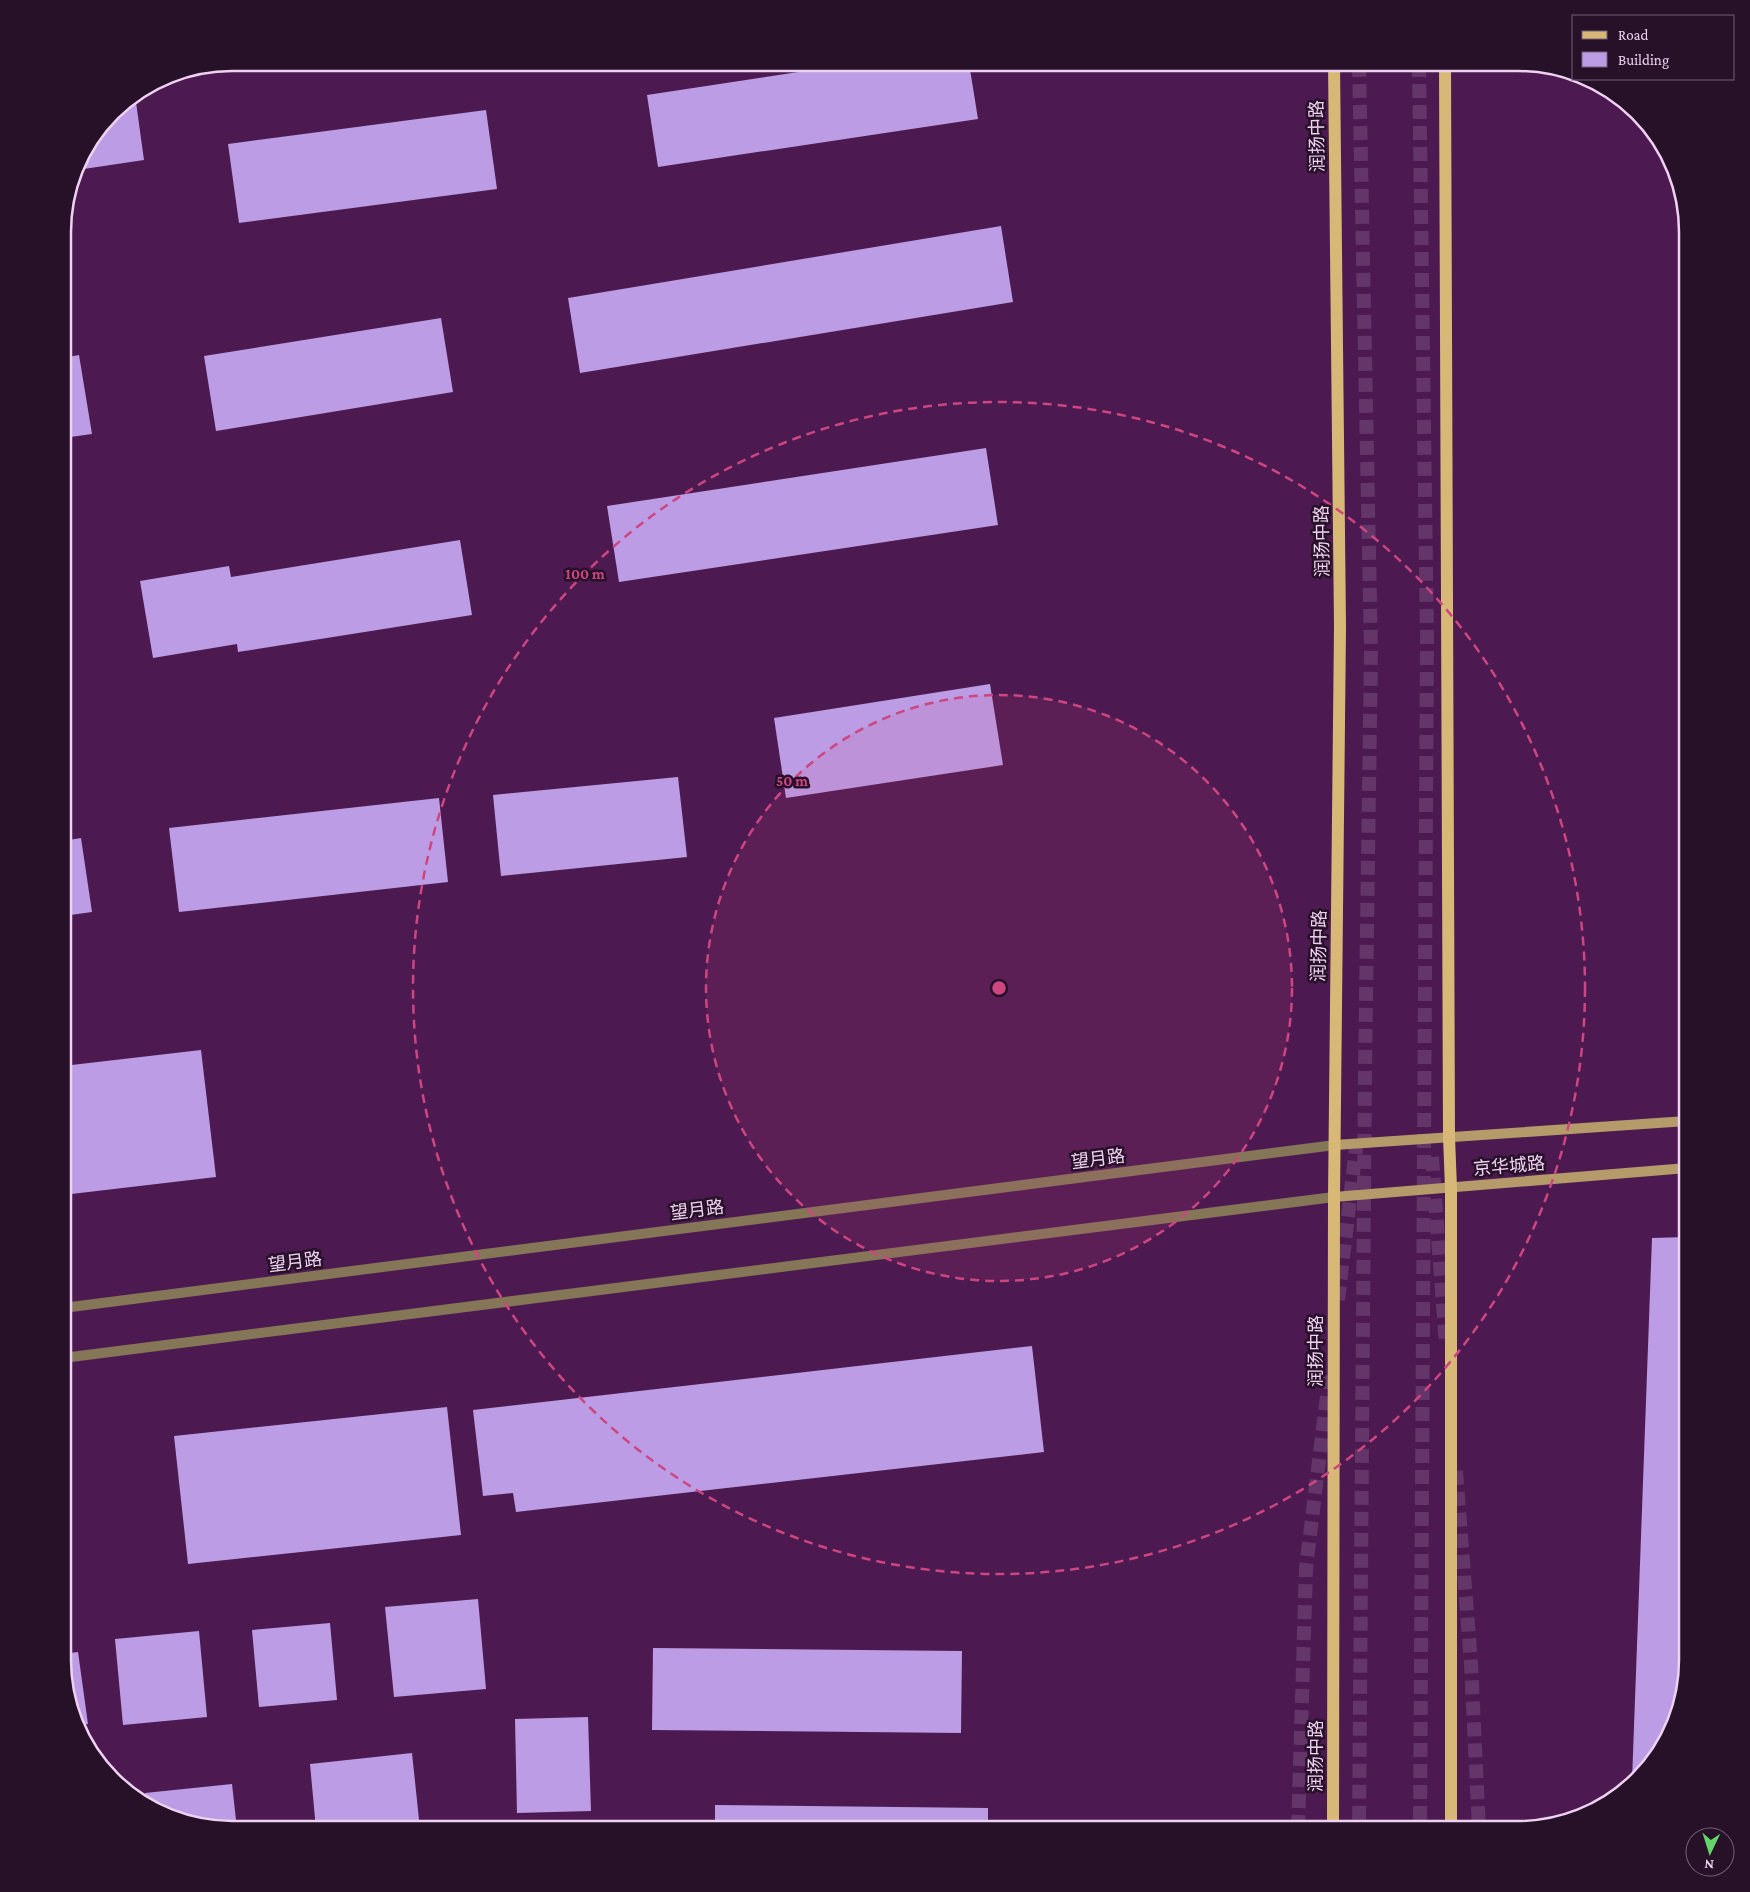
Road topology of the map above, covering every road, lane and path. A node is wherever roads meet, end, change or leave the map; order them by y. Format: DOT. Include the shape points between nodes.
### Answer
graph roads {
  1 [pos="1334,72"];
  2 [pos="1446,72"];
  3 [pos="1679,1122"];
  4 [pos="1449,1137"];
  5 [pos="1335,1145"];
  6 [pos="1679,1169"];
  7 [pos="1451,1188"];
  8 [pos="1334,1197"];
  9 [pos="71,1307"];
  10 [pos="71,1357"];
  11 [pos="1333,1821"];
  12 [pos="1451,1821"];
  1 -- 5 [label="main road, 润扬中路" via="1340,627"];
  2 -- 4 [label="main road"];
  3 -- 4 [label="main road, 京华城路"];
  4 -- 5 [label="main road, 京华城路"];
  4 -- 7 [label="main road"];
  5 -- 8 [label="main road, 润扬中路"];
  5 -- 9 [label="street, 望月路"];
  6 -- 7 [label="main road, 京华城路"];
  7 -- 8 [label="main road, 京华城路"];
  7 -- 12 [label="main road"];
  8 -- 10 [label="street"];
  8 -- 11 [label="main road, 润扬中路"];
}
